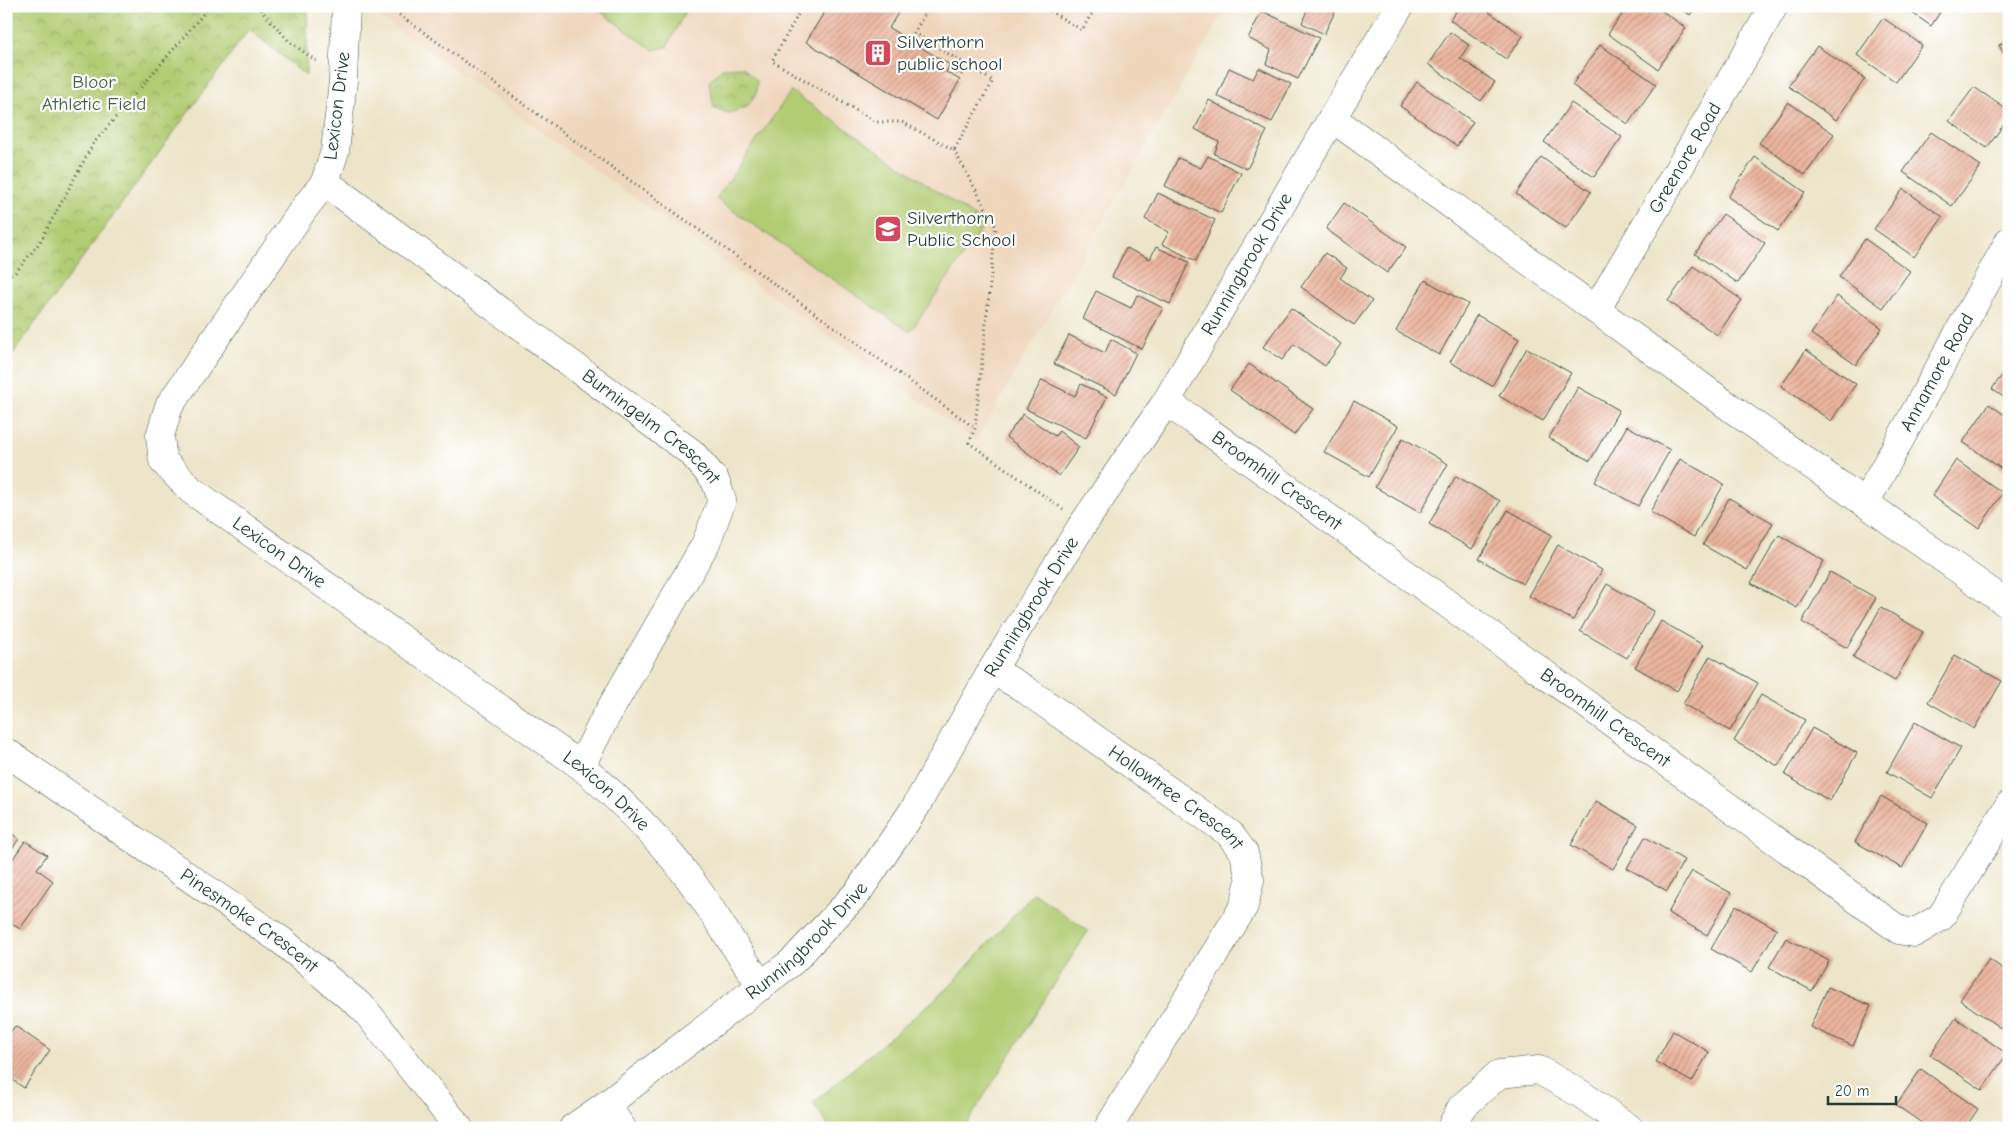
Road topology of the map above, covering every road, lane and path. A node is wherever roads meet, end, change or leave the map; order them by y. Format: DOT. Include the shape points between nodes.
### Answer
graph roads {
  1 [pos="210,6"];
  2 [pos="257,6"];
  3 [pos="346,6"];
  4 [pos="387,6"];
  5 [pos="803,6"];
  6 [pos="929,6"];
  7 [pos="1041,6"];
  8 [pos="1096,6"];
  9 [pos="1400,6"];
  10 [pos="1774,6"];
  11 [pos="967,65"];
  12 [pos="948,68"];
  13 [pos="343,81"];
  14 [pos="1332,118"];
  15 [pos="954,150"];
  16 [pos="325,182"];
  17 [pos="2009,241"];
  18 [pos="6,276"];
  19 [pos="1596,310"];
  20 [pos="1166,402"];
  21 [pos="975,428"];
  22 [pos="1864,503"];
  23 [pos="1081,527"];
  24 [pos="2009,605"];
  25 [pos="992,670"];
  26 [pos="6,752"];
  27 [pos="581,766"];
  28 [pos="2009,805"];
  29 [pos="762,986"];
  30 [pos="606,1105"];
  31 [pos="459,1128"];
  32 [pos="572,1128"];
  33 [pos="622,1128"];
  34 [pos="1108,1128"];
  35 [pos="1451,1128"];
  36 [pos="1629,1128"];
  1 -- 18 [label="path" via="93,144 40,242 16,273"];
  2 -- 13 [label="path" via="290,42"];
  3 -- 13 [label="street, Lexicon Drive"];
  4 -- 21 [label="path"];
  5 -- 15 [label="path" via="772,61 876,122 902,122"];
  6 -- 11 [label="path" via="914,33"];
  7 -- 8 [label="path" via="1082,30"];
  9 -- 14 [label="street, Runningbrook Drive"];
  10 -- 19 [label="street, Greenore Road"];
  11 -- 12 [label="path" via="961,76"];
  11 -- 15 [label="path" via="993,81"];
  13 -- 16 [label="street, Lexicon Drive" via="335,151"];
  14 -- 19 [label="street"];
  14 -- 20 [label="street, Runningbrook Drive"];
  15 -- 21 [label="path" via="996,227"];
  16 -- 27 [label="street, Burningelm Crescent" via="692,453 715,480 722,500 706,542"];
  16 -- 27 [label="street, Lexicon Drive" via="169,406 160,436 163,461 191,490"];
  17 -- 22 [label="street, Annamore Road"];
  19 -- 22 [label="street"];
  20 -- 23 [label="street, Runningbrook Drive"];
  20 -- 28 [label="street, Broomhill Crescent" via="1899,930 1914,933 1941,917"];
  21 -- 23 [label="path" via="969,442 1073,517"];
  22 -- 24 [label="street"];
  23 -- 25 [label="street, Runningbrook Drive"];
  25 -- 29 [label="street, Runningbrook Drive" via="915,808 858,892 793,960"];
  25 -- 34 [label="street, Hollowtree Crescent" via="1023,688 1229,833 1244,853 1250,880 1244,906"];
  26 -- 31 [label="street, Pinesmoke Crescent" via="282,941 364,1009"];
  27 -- 29 [label="street, Lexicon Drive" via="644,823 689,879"];
  29 -- 30 [label="street, Runningbrook Drive"];
  30 -- 32 [label="street, Runningbrook Drive"];
  30 -- 33 [label="street"];
  35 -- 36 [label="street" via="1461,1108 1499,1074 1538,1070 1581,1094"];
}
